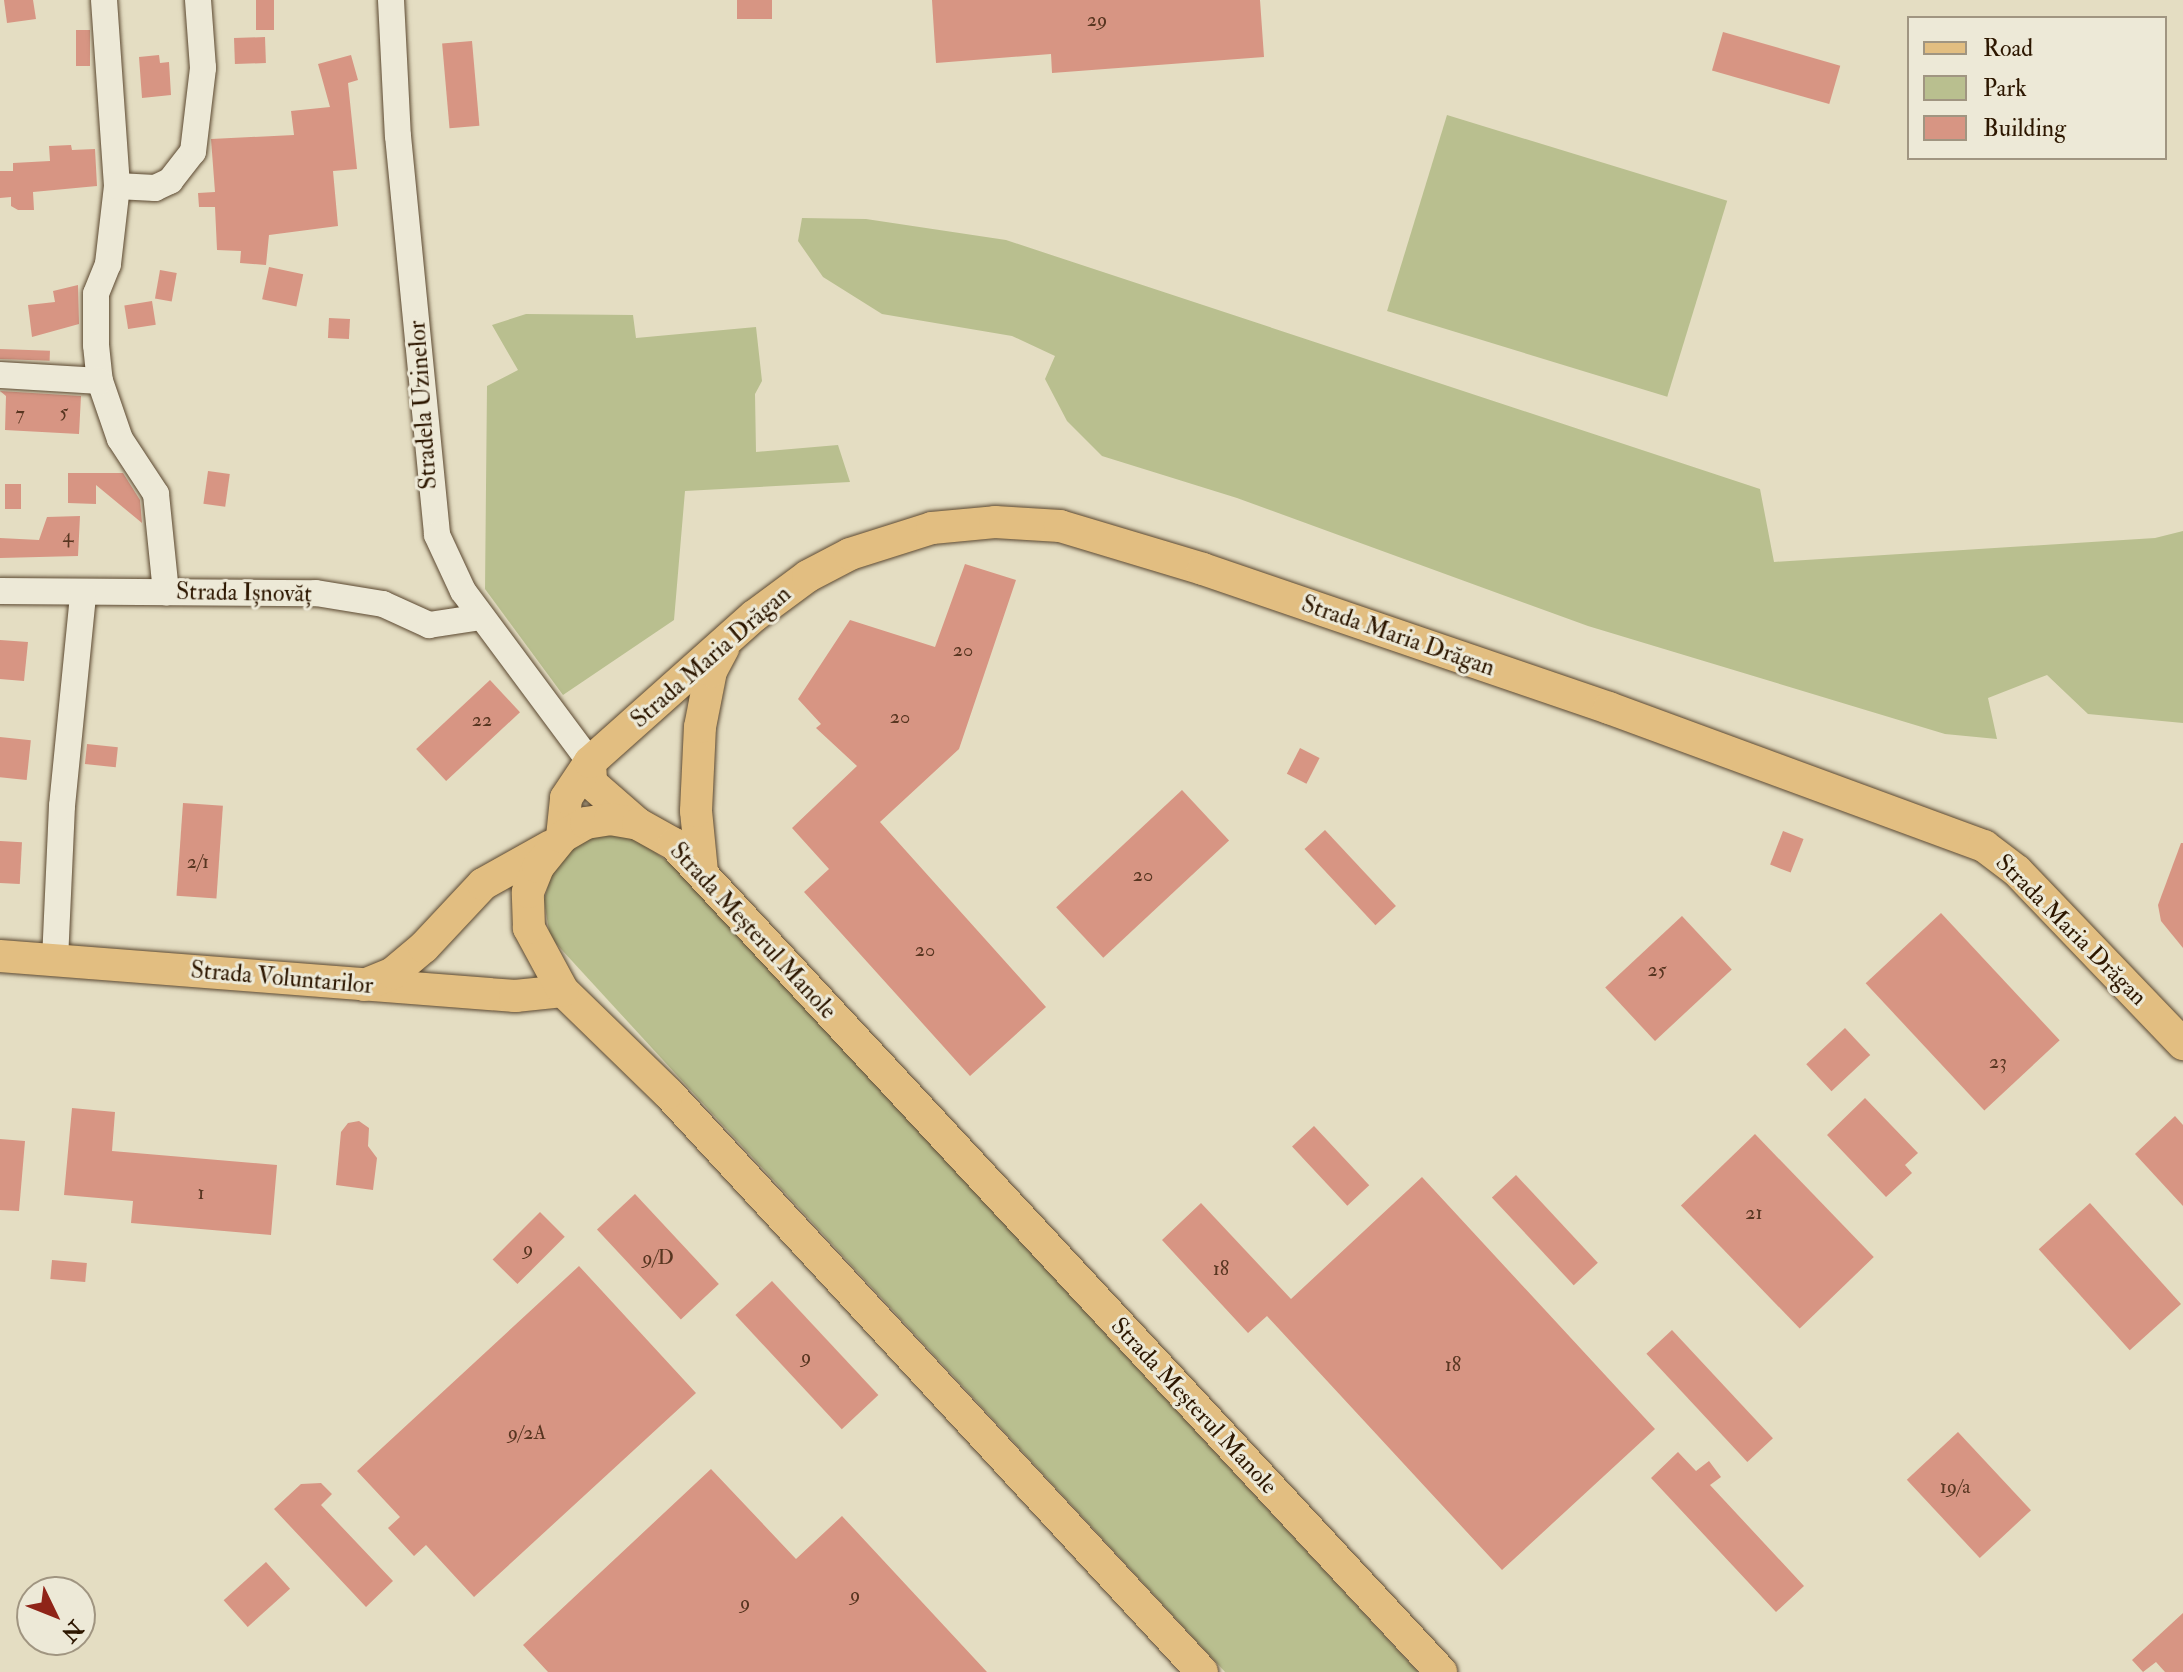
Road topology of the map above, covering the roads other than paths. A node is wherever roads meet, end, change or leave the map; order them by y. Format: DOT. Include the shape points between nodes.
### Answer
graph roads {
  1 [pos="104,0"];
  2 [pos="198,0"];
  3 [pos="391,0"];
  4 [pos="117,186"];
  5 [pos="0,375"];
  6 [pos="100,381"];
  7 [pos="0,591"];
  8 [pos="166,592"];
  9 [pos="83,595"];
  10 [pos="481,617"];
  11 [pos="728,638"];
  12 [pos="590,762"];
  13 [pos="638,824"];
  14 [pos="556,841"];
  15 [pos="702,872"];
  16 [pos="0,956"];
  17 [pos="55,960"];
  18 [pos="364,985"];
  19 [pos="563,991"];
  20 [pos="2183,1044"];
  21 [pos="1202,1672"];
  22 [pos="1441,1672"];
  1 -- 4 [label="street"];
  2 -- 4 [label="street" via="203,68 193,152 184,169 155,188"];
  3 -- 10 [label="street, Stradela Uzinelor" via="430,501 452,573"];
  4 -- 6 [label="street" via="108,264 96,294"];
  5 -- 6 [label="street"];
  6 -- 8 [label="street" via="120,439 156,494"];
  7 -- 9 [label="street, Strada Ișnovăț"];
  8 -- 9 [label="street, Strada Ișnovăț"];
  8 -- 10 [label="street, Strada Ișnovăț" via="316,593 383,604 435,625"];
  9 -- 17 [label="street" via="62,806"];
  10 -- 12 [label="street, Stradela Uzinelor"];
  11 -- 12 [label="main road, Strada Maria Drăgan"];
  11 -- 15 [label="main road" via="711,671 700,727 696,811"];
  11 -- 20 [label="main road, Strada Maria Drăgan" via="808,576 890,539 963,523 995,522 1096,535 1609,708 1984,846 2017,871"];
  12 -- 13 [label="main road" via="591,783"];
  12 -- 14 [label="main road, Strada Maria Drăgan" via="566,798"];
  13 -- 14 [label="main road, Strada Meșterul Manole" via="586,823"];
  13 -- 15 [label="main road, Strada Meșterul Manole" via="674,844"];
  14 -- 18 [label="main road, Strada Meșterul Manole" via="483,884 424,947 393,973"];
  14 -- 19 [label="main road" via="528,892 529,928"];
  15 -- 22 [label="main road, Strada Meșterul Manole"];
  16 -- 17 [label="main road, Strada Voluntarilor"];
  17 -- 18 [label="main road, Strada Voluntarilor"];
  18 -- 19 [label="main road, Strada Voluntarilor" via="515,996"];
  19 -- 21 [label="main road" via="668,1093"];
}
